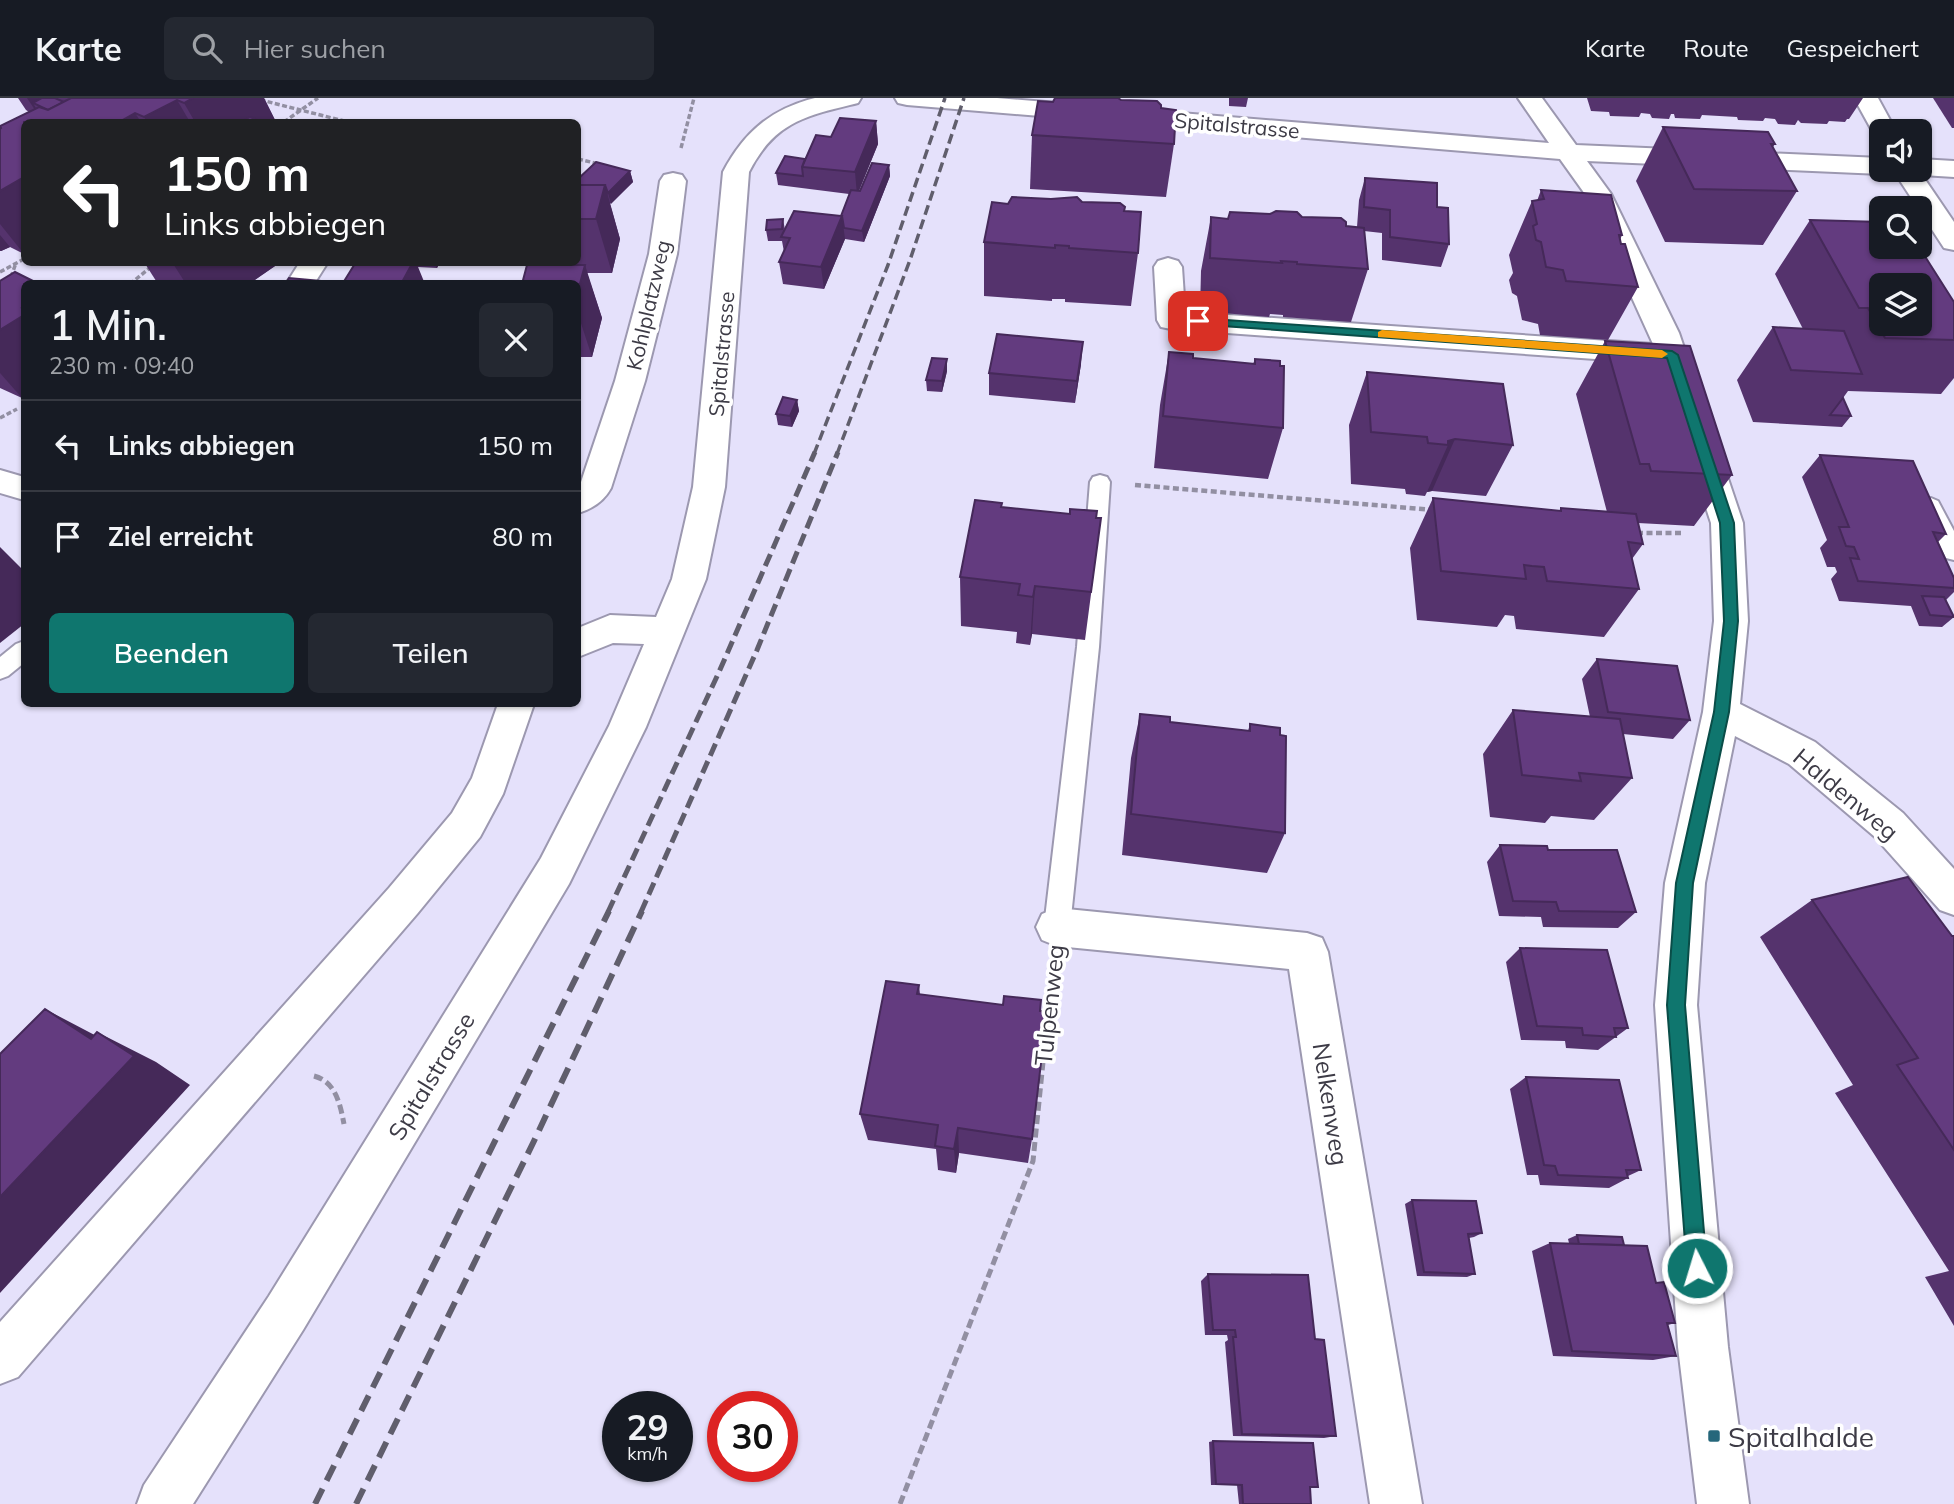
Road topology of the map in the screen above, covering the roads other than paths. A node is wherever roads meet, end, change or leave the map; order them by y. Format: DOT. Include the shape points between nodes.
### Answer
graph roads {
  1 [pos="849,98"];
  2 [pos="907,98"];
  3 [pos="1530,98"];
  4 [pos="1866,98"];
  5 [pos="1038,103"];
  6 [pos="783,105"];
  7 [pos="1877,119"];
  8 [pos="1567,152"];
  9 [pos="1869,165"];
  10 [pos="1932,168"];
  11 [pos="1954,169"];
  12 [pos="673,181"];
  13 [pos="1914,182"];
  14 [pos="1954,242"];
  15 [pos="1168,267"];
  16 [pos="1672,355"];
  17 [pos="0,481"];
  18 [pos="1100,482"];
  19 [pos="1921,486"];
  20 [pos="21,488"];
  21 [pos="581,499"];
  22 [pos="1954,552"];
  23 [pos="668,631"];
  24 [pos="581,642"];
  25 [pos="21,652"];
  26 [pos="0,670"];
  27 [pos="515,707"];
  28 [pos="1721,712"];
  29 [pos="1954,897"];
  30 [pos="1057,927"];
  31 [pos="0,1359"];
  32 [pos="163,1504"];
  33 [pos="1396,1504"];
  34 [pos="1723,1504"];
  1 -- 6 [label="street, Spitalstrasse"];
  2 -- 5 [label="street, Spitalstrasse"];
  3 -- 8 [label="street"];
  4 -- 7 [label="street"];
  5 -- 8 [label="street, Spitalstrasse"];
  6 -- 23 [label="street, Spitalstrasse" via="775,122 745,151 736,172 709,487 689,579"];
  8 -- 9 [label="street, Spitalstrasse"];
  8 -- 16 [label="street" via="1598,194"];
  10 -- 11 [label="street"];
  12 -- 21 [label="street, Kohlplatzweg" via="663,254 630,381 595,488"];
  13 -- 14 [label="street"];
  15 -- 16 [label="street" via="1171,320"];
  16 -- 28 [label="street" via="1728,533 1731,621"];
  17 -- 20 [label="street"];
  18 -- 30 [label="lane, Tulpenweg" via="1088,647"];
  19 -- 22 [label="lane"];
  23 -- 24 [label="street" via="610,629"];
  23 -- 32 [label="street, Spitalstrasse" via="627,727 555,871 286,1313"];
  25 -- 26 [label="lane"];
  27 -- 31 [label="street" via="491,783 466,825"];
  28 -- 29 [label="street, Haldenweg" via="1802,753 1889,825"];
  28 -- 34 [label="street" via="1685,883 1676,1005 1703,1347"];
  30 -- 33 [label="street, Nelkenweg" via="1307,952"];
}
